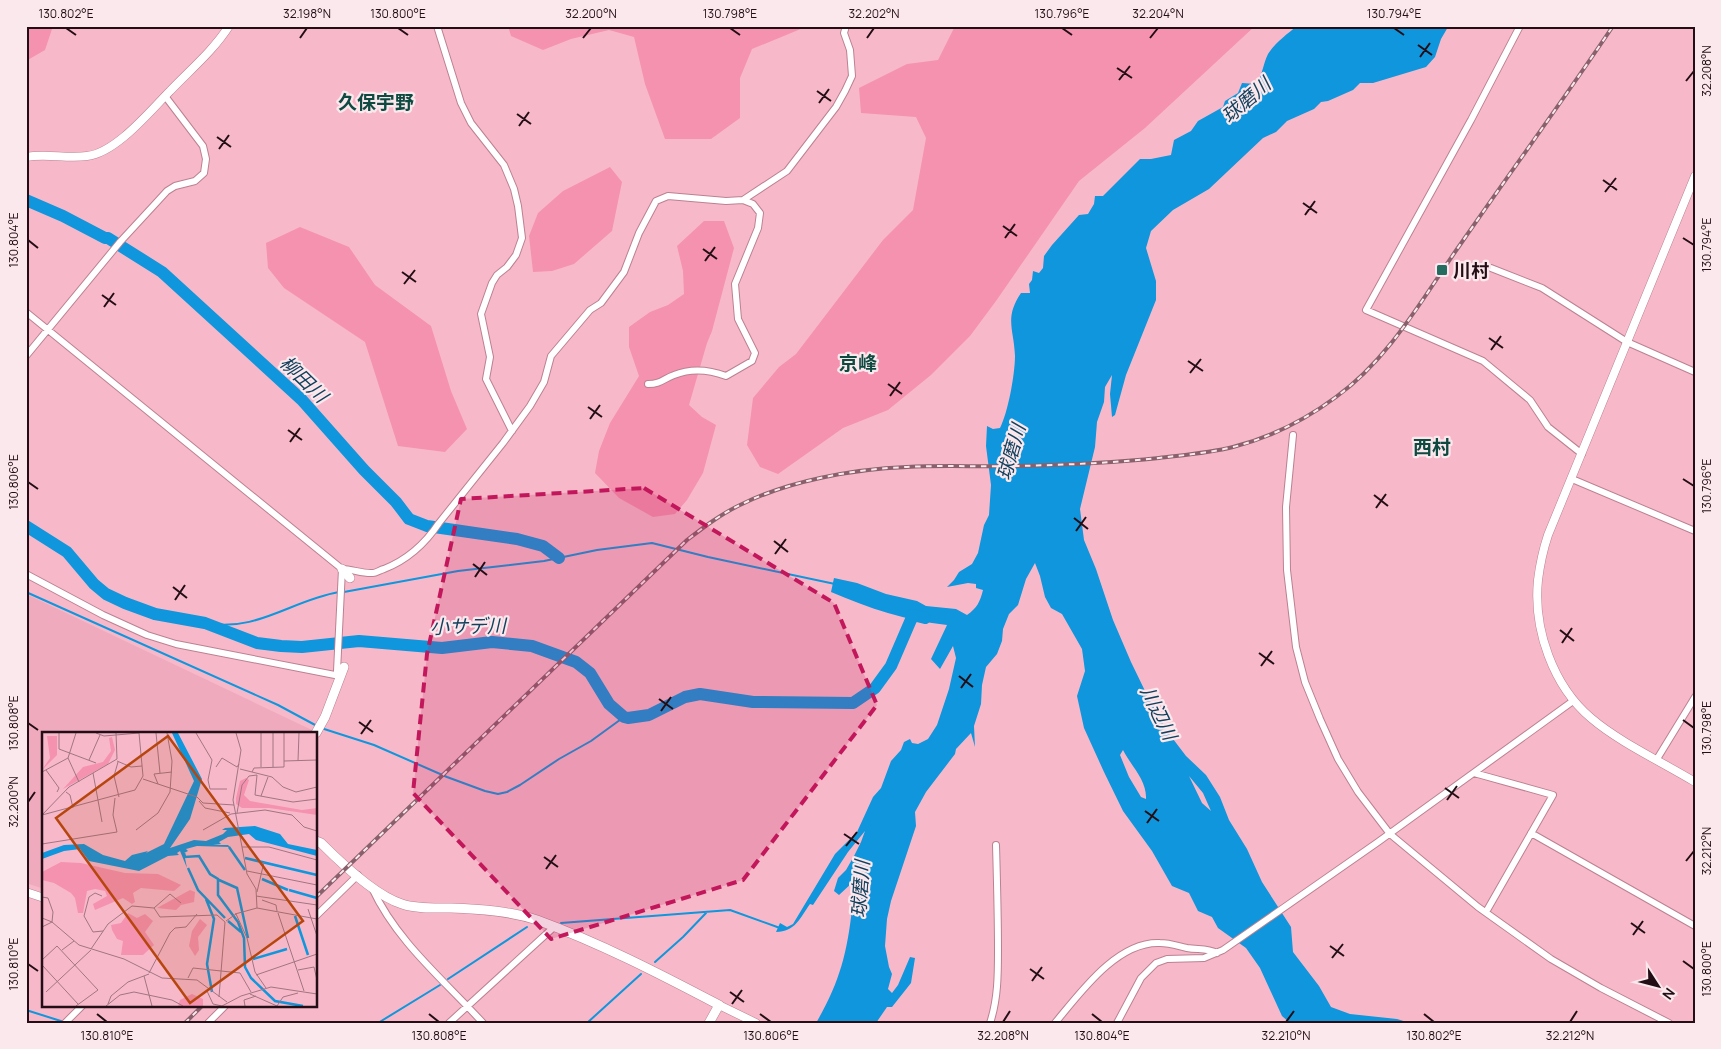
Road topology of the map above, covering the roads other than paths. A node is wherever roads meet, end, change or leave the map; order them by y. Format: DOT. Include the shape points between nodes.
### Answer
graph roads {
  1 [pos="229,26"];
  2 [pos="436,26"];
  3 [pos="846,26"];
  4 [pos="1520,26"];
  5 [pos="165,96"];
  6 [pos="26,157"];
  7 [pos="1695,176"];
  8 [pos="743,200"];
  9 [pos="1491,268"];
  10 [pos="26,312"];
  11 [pos="47,329"];
  12 [pos="1627,342"];
  13 [pos="26,356"];
  14 [pos="1695,372"];
  15 [pos="648,384"];
  16 [pos="512,432"];
  17 [pos="1293,435"];
  18 [pos="1582,454"];
  19 [pos="1572,479"];
  20 [pos="1695,531"];
  21 [pos="342,569"];
  22 [pos="26,574"];
  23 [pos="350,578"];
  24 [pos="342,672"];
  25 [pos="1695,697"];
  26 [pos="1573,701"];
  27 [pos="317,732"];
  28 [pos="1657,759"];
  29 [pos="1474,772"];
  30 [pos="1695,782"];
  31 [pos="1531,833"];
  32 [pos="1390,834"];
  33 [pos="318,843"];
  34 [pos="996,845"];
  35 [pos="358,875"];
  36 [pos="372,887"];
  37 [pos="26,892"];
  38 [pos="42,897"];
  39 [pos="1486,912"];
  40 [pos="318,914"];
  41 [pos="1695,926"];
  42 [pos="554,927"];
  43 [pos="1220,952"];
  44 [pos="467,1005"];
  45 [pos="82,1006"];
  46 [pos="225,1006"];
  47 [pos="723,1007"];
  48 [pos="65,1023"];
  49 [pos="208,1023"];
  50 [pos="449,1023"];
  51 [pos="483,1023"];
  52 [pos="709,1023"];
  53 [pos="756,1023"];
  54 [pos="990,1023"];
  55 [pos="1055,1023"];
  56 [pos="1117,1023"];
  57 [pos="1669,1023"];
  1 -- 5 [label="street" via="218,43"];
  2 -- 16 [label="street" via="461,104 471,123 504,165 518,206 522,238 516,255 492,283 481,314 490,357 486,378"];
  3 -- 8 [label="street" via="844,33 850,50 852,76 846,91 787,171"];
  4 -- 18 [label="street" via="1366,310 1483,361 1530,400 1548,427"];
  5 -- 6 [label="street" via="110,148 88,156"];
  5 -- 11 [label="street" via="203,146 206,159 204,173 195,181 176,186 161,197"];
  7 -- 12 [label="street"];
  8 -- 15 [label="street" via="753,204 760,213 758,228 735,284 738,319 754,352 752,361 726,376 703,370 675,374 661,383"];
  8 -- 16 [label="street" via="668,196 656,201 624,272 551,356 544,382"];
  9 -- 12 [label="street" via="1542,288"];
  10 -- 11 [label="street"];
  11 -- 13 [label="street"];
  11 -- 21 [label="street"];
  12 -- 14 [label="street"];
  12 -- 18 [label="street"];
  16 -- 21 [label="street" via="413,553 372,573"];
  17 -- 32 [label="street" via="1286,507 1287,570 1296,647 1305,682 1338,759"];
  18 -- 19 [label="street"];
  19 -- 20 [label="street"];
  19 -- 26 [label="street" via="1541,559 1538,608 1549,657"];
  21 -- 23 [label="main road"];
  21 -- 24 [label="street" via="338,671"];
  22 -- 24 [label="street" via="104,615 176,644"];
  24 -- 27 [label="main road"];
  25 -- 28 [label="street"];
  26 -- 28 [label="street" via="1592,718"];
  26 -- 29 [label="street"];
  28 -- 30 [label="street"];
  29 -- 31 [label="street" via="1553,795"];
  29 -- 32 [label="street"];
  31 -- 39 [label="street"];
  31 -- 41 [label="street"];
  32 -- 39 [label="street"];
  32 -- 43 [label="street"];
  33 -- 35 [label="main road"];
  34 -- 54 [label="street" via="998,977"];
  35 -- 36 [label="main road"];
  35 -- 40 [label="street"];
  36 -- 42 [label="main road" via="403,904 496,911"];
  36 -- 44 [label="street" via="416,953"];
  37 -- 38 [label="street"];
  39 -- 57 [label="street" via="1552,959"];
  42 -- 44 [label="street"];
  42 -- 47 [label="main road" via="640,964"];
  43 -- 55 [label="street" via="1160,943 1143,945 1122,954 1102,970"];
  43 -- 56 [label="street" via="1204,958 1167,959 1156,964 1141,978"];
  44 -- 50 [label="street"];
  44 -- 51 [label="street"];
  45 -- 48 [label="street"];
  46 -- 49 [label="street"];
  47 -- 52 [label="main road"];
  47 -- 53 [label="street"];
}
